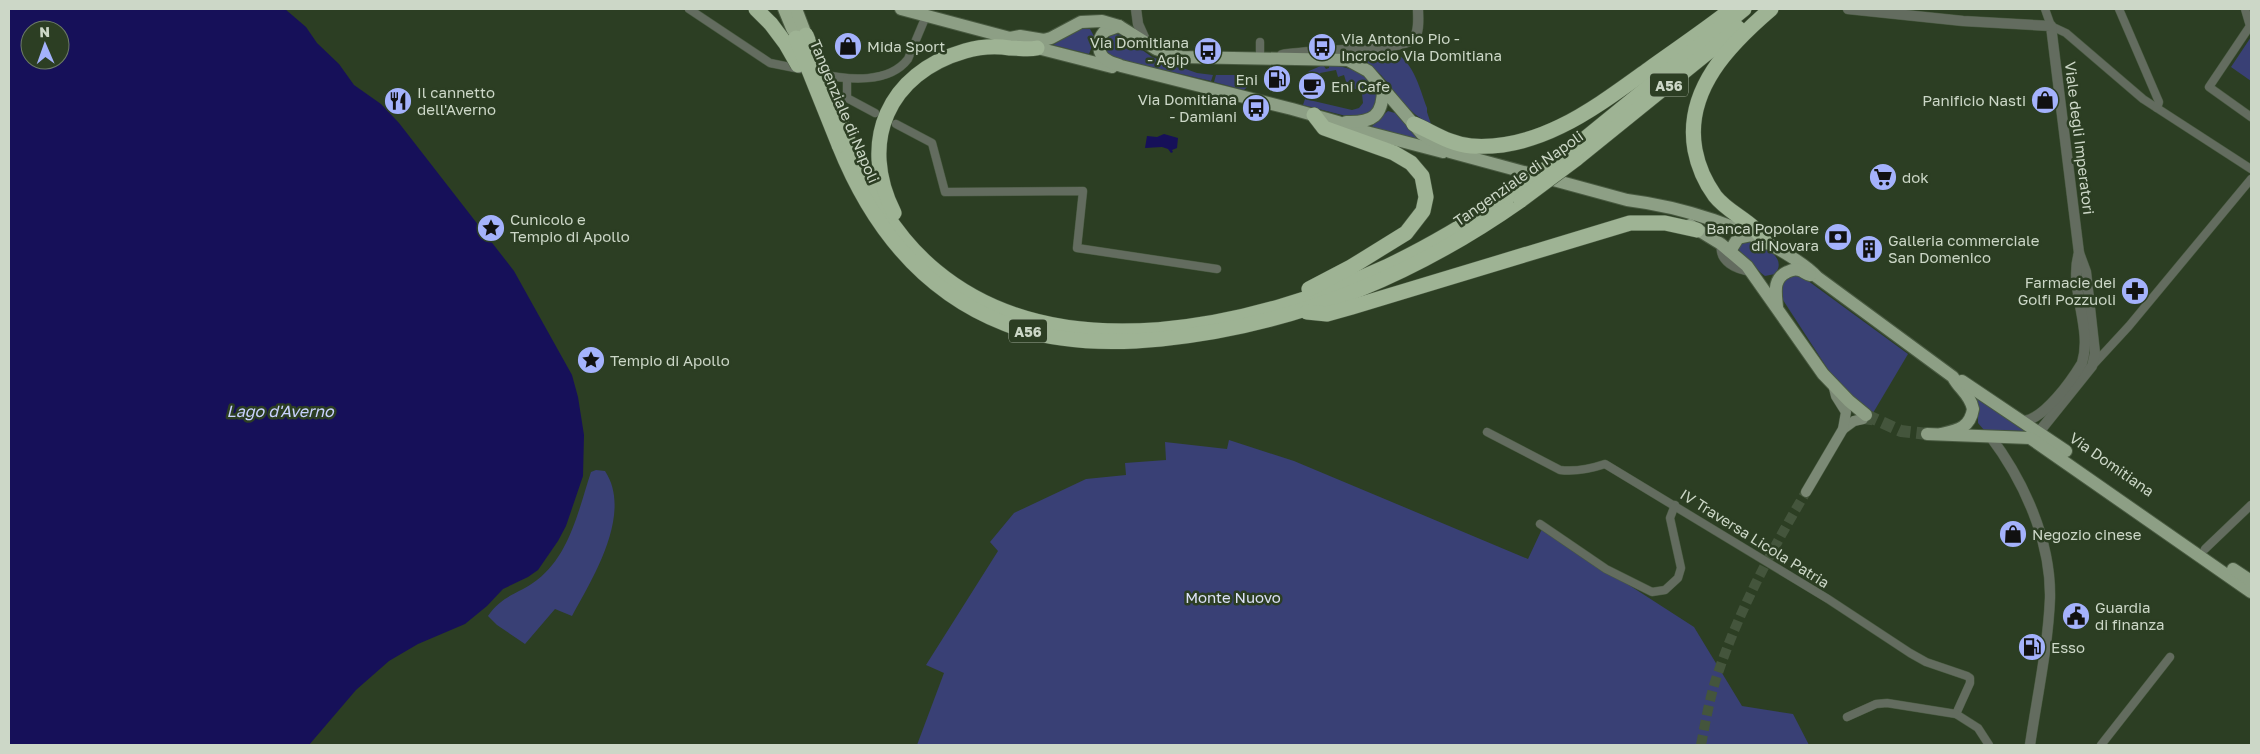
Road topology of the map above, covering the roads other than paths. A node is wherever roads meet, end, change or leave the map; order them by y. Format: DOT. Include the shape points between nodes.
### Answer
graph roads {
  1 [pos="690,9"];
  2 [pos="756,9"];
  3 [pos="784,9"];
  4 [pos="796,9"];
  5 [pos="902,9"];
  6 [pos="1136,9"];
  7 [pos="1418,9"];
  8 [pos="1732,9"];
  9 [pos="1744,9"];
  10 [pos="1760,9"];
  11 [pos="1771,9"];
  12 [pos="1848,9"];
  13 [pos="2045,9"];
  14 [pos="2119,9"];
  15 [pos="2245,9"];
  16 [pos="926,16"];
  17 [pos="1119,26"];
  18 [pos="2051,26"];
  19 [pos="801,36"];
  20 [pos="1010,38"];
  21 [pos="1146,42"];
  22 [pos="1260,42"];
  23 [pos="1037,48"];
  24 [pos="1260,59"];
  25 [pos="1122,66"];
  26 [pos="847,78"];
  27 [pos="1383,88"];
  28 [pos="817,91"];
  29 [pos="2157,108"];
  30 [pos="875,113"];
  31 [pos="1314,115"];
  32 [pos="2251,117"];
  33 [pos="1338,122"];
  34 [pos="896,124"];
  35 [pos="1414,124"];
  36 [pos="843,142"];
  37 [pos="1450,152"];
  38 [pos="1571,157"];
  39 [pos="2251,169"];
  40 [pos="2251,178"];
  41 [pos="1627,200"];
  42 [pos="1697,230"];
  43 [pos="900,233"];
  44 [pos="1759,238"];
  45 [pos="1725,252"];
  46 [pos="2079,253"];
  47 [pos="1217,269"];
  48 [pos="1817,277"];
  49 [pos="1295,307"];
  50 [pos="1777,307"];
  51 [pos="2084,332"];
  52 [pos="2109,346"];
  53 [pos="2094,347"];
  54 [pos="2087,365"];
  55 [pos="1953,378"];
  56 [pos="1834,387"];
  57 [pos="1865,417"];
  58 [pos="2024,421"];
  59 [pos="1844,430"];
  60 [pos="1487,432"];
  61 [pos="2039,432"];
  62 [pos="1927,434"];
  63 [pos="1941,434"];
  64 [pos="1990,436"];
  65 [pos="1806,492"];
  66 [pos="1675,505"];
  67 [pos="2251,505"];
  68 [pos="1540,524"];
  69 [pos="2205,549"];
  70 [pos="2251,581"];
  71 [pos="2251,592"];
  72 [pos="2170,657"];
  73 [pos="1956,714"];
  74 [pos="1847,717"];
  75 [pos="1989,745"];
  76 [pos="2030,745"];
  77 [pos="2101,745"];
  1 -- 26 [label="street" via="770,63"];
  2 -- 28 [label="highway, bridge" via="786,44 807,82"];
  3 -- 19 [label="highway"];
  4 -- 19 [label="highway"];
  5 -- 16 [label="main road"];
  6 -- 21 [label="street"];
  7 -- 24 [label="street" via="1416,34 1410,41 1377,47 1289,53"];
  8 -- 35 [label="highway" via="1578,118 1538,136 1498,145 1470,146 1440,138"];
  9 -- 38 [label="highway, Tangenziale di Napoli / A56"];
  10 -- 38 [label="highway, Tangenziale di Napoli / A56"];
  11 -- 44 [label="highway" via="1737,40 1712,72 1697,107 1694,132 1700,168 1710,188 1725,207 1760,233"];
  12 -- 18 [label="street"];
  13 -- 18 [label="street"];
  14 -- 29 [label="street" via="2159,102"];
  15 -- 32 [label="street" via="2250,26 2209,87"];
  16 -- 20 [label="main road"];
  16 -- 26 [label="street" via="904,64 884,75"];
  17 -- 20 [label="main road" via="1088,21 1047,39"];
  17 -- 21 [label="main road"];
  17 -- 25 [label="main road" via="1105,32 1099,48 1107,60"];
  18 -- 29 [label="street" via="2066,33"];
  18 -- 46 [label="street, Viale degli Imperatori"];
  19 -- 28 [label="highway, Tangenziale di Napoli / A56, bridge"];
  19 -- 36 [label="highway, Tangenziale di Napoli / A56, bridge"];
  20 -- 23 [label="main road"];
  21 -- 24 [label="main road" via="1181,57"];
  22 -- 24 [label="street"];
  23 -- 25 [label="main road" via="1113,68"];
  23 -- 43 [label="highway" via="966,51 924,71 896,96 881,128 877,155 881,183"];
  24 -- 27 [label="main road" via="1348,60 1368,71"];
  25 -- 31 [label="main road"];
  26 -- 30 [label="street" via="847,98"];
  27 -- 33 [label="main road" via="1382,106 1376,116 1364,122"];
  27 -- 35 [label="main road"];
  28 -- 36 [label="highway, Tangenziale di Napoli / A56, bridge"];
  29 -- 39 [label="street"];
  31 -- 33 [label="main road"];
  31 -- 49 [label="highway" via="1324,128 1394,153 1411,163 1423,179 1425,203 1416,223 1399,239 1302,292"];
  33 -- 37 [label="main road" via="1435,151"];
  34 -- 47 [label="street" via="932,143 945,192 1083,191 1077,248"];
  35 -- 37 [label="main road" via="1429,140"];
  36 -- 43 [label="highway, Tangenziale di Napoli / A56"];
  36 -- 49 [label="highway, Tangenziale di Napoli / A56" via="850,172 869,208 909,261 942,289 978,312 1006,324 1069,339 1137,341 1220,331"];
  37 -- 41 [label="main road"];
  38 -- 49 [label="highway, Tangenziale di Napoli / A56, bridge" via="1515,198 1432,244"];
  40 -- 52 [label="street"];
  41 -- 42 [label="main road"];
  41 -- 44 [label="main road" via="1730,225"];
  42 -- 45 [label="main road"];
  42 -- 49 [label="highway" via="1665,223 1630,223 1327,314"];
  43 -- 49 [label="highway, Tangenziale di Napoli / A56" via="935,270 962,290 1011,314 1058,326 1101,331 1159,328"];
  44 -- 45 [label="main road" via="1738,238"];
  44 -- 48 [label="main road"];
  45 -- 50 [label="main road" via="1752,272"];
  46 -- 51 [label="street, Viale degli Imperatori" via="2076,272"];
  46 -- 53 [label="street, Viale degli Imperatori" via="2086,272"];
  48 -- 50 [label="main road" via="1799,270 1786,272 1776,285"];
  48 -- 55 [label="main road"];
  50 -- 56 [label="main road"];
  51 -- 53 [label="street"];
  51 -- 54 [label="street, Viale degli Imperatori"];
  52 -- 53 [label="street"];
  52 -- 54 [label="street"];
  53 -- 54 [label="street, Viale degli Imperatori"];
  54 -- 58 [label="street" via="2048,407 2035,418"];
  54 -- 61 [label="street"];
  55 -- 58 [label="main road, Via Domitiana"];
  55 -- 63 [label="main road" via="1972,402 1972,416 1960,429"];
  56 -- 57 [label="main road"];
  56 -- 59 [label="main road" via="1846,412"];
  57 -- 59 [label="main road"];
  58 -- 61 [label="main road, Via Domitiana"];
  59 -- 65 [label="main road"];
  60 -- 66 [label="street, IV Traversa Licola Patria" via="1560,470 1590,469 1605,464"];
  61 -- 69 [label="main road, Via Domitiana"];
  62 -- 63 [label="main road, Via Domitiana"];
  63 -- 64 [label="main road, Via Domitiana"];
  64 -- 71 [label="main road, Via Domitiana" via="2030,438 2040,443"];
  64 -- 76 [label="street" via="2013,472 2033,515 2042,540 2048,575 2047,628"];
  66 -- 68 [label="street" via="1670,518 1681,568 1678,578 1658,592 1606,569"];
  66 -- 73 [label="street, IV Traversa Licola Patria" via="1910,653 1970,678"];
  67 -- 69 [label="street"];
  69 -- 70 [label="main road, Via Domitiana"];
  72 -- 77 [label="street"];
  73 -- 74 [label="street" via="1887,703 1876,704"];
  73 -- 75 [label="street" via="1978,728"];
}
